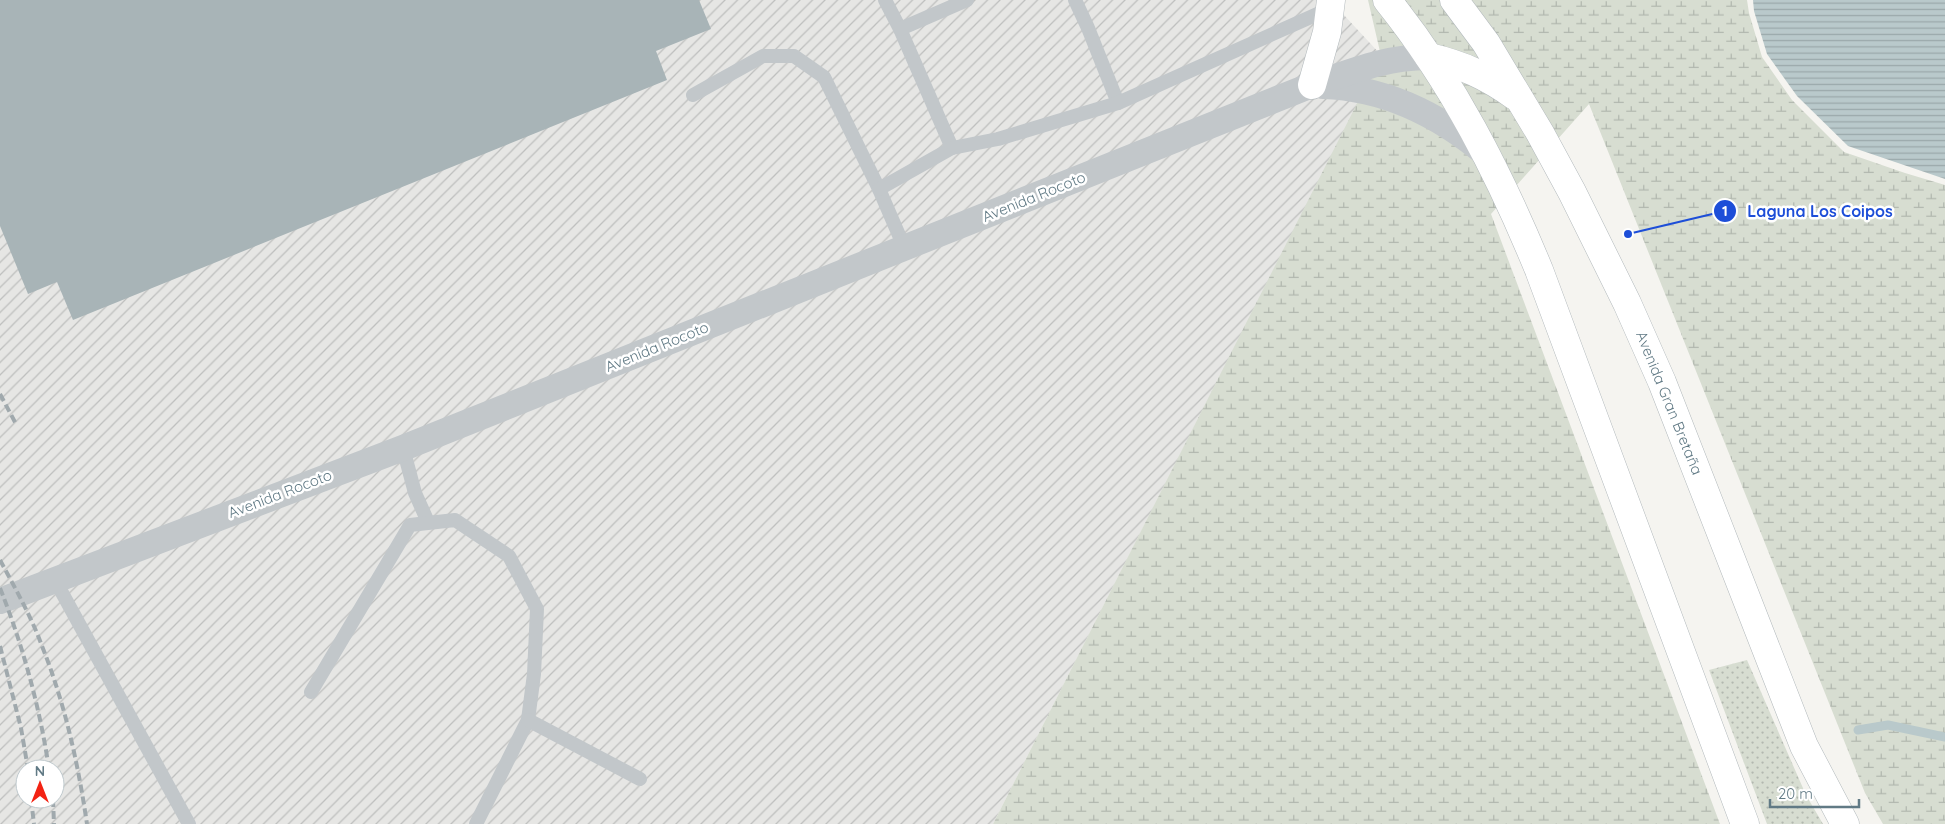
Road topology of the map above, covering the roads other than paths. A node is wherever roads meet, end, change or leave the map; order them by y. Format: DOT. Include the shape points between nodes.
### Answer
graph roads {
  1 [pos="885,0"];
  2 [pos="967,0"];
  3 [pos="1075,0"];
  4 [pos="1387,0"];
  5 [pos="1454,0"];
  6 [pos="1331,4"];
  7 [pos="900,29"];
  8 [pos="1429,57"];
  9 [pos="1312,86"];
  10 [pos="693,95"];
  11 [pos="1521,100"];
  12 [pos="1118,103"];
  13 [pos="952,148"];
  14 [pos="1490,158"];
  15 [pos="880,189"];
  16 [pos="905,249"];
  17 [pos="403,448"];
  18 [pos="428,522"];
  19 [pos="55,580"];
  20 [pos="0,601"];
  21 [pos="311,692"];
  22 [pos="528,720"];
  23 [pos="640,779"];
  24 [pos="189,824"];
  25 [pos="476,824"];
  26 [pos="1745,824"];
  27 [pos="1845,824"];
  1 -- 7 [label="lane"];
  2 -- 7 [label="lane"];
  3 -- 12 [label="lane"];
  4 -- 8 [label="main road"];
  5 -- 11 [label="main road, Avenida Gran Bretaña" via="1486,43"];
  6 -- 9 [label="main road"];
  6 -- 12 [label="lane"];
  7 -- 13 [label="lane"];
  8 -- 9 [label="street, Avenida Rocoto" via="1395,58"];
  8 -- 11 [label="main road" via="1472,70"];
  8 -- 14 [label="main road"];
  9 -- 14 [label="street, Avenida Rocoto" via="1350,88 1393,98 1442,122"];
  9 -- 16 [label="street, Avenida Rocoto"];
  10 -- 15 [label="lane" via="763,56 794,56 824,77"];
  11 -- 27 [label="main road, Avenida Gran Bretaña" via="1572,192 1646,344 1800,738"];
  12 -- 13 [label="lane" via="998,139"];
  13 -- 15 [label="lane"];
  14 -- 26 [label="main road" via="1539,270"];
  15 -- 16 [label="lane"];
  16 -- 17 [label="street, Avenida Rocoto"];
  17 -- 18 [label="lane" via="415,493"];
  17 -- 19 [label="street, Avenida Rocoto"];
  18 -- 21 [label="lane" via="410,525"];
  18 -- 22 [label="lane" via="455,520 509,556 537,609"];
  19 -- 20 [label="street, Avenida Rocoto"];
  19 -- 24 [label="lane"];
  22 -- 23 [label="lane"];
  22 -- 25 [label="lane"];
}
